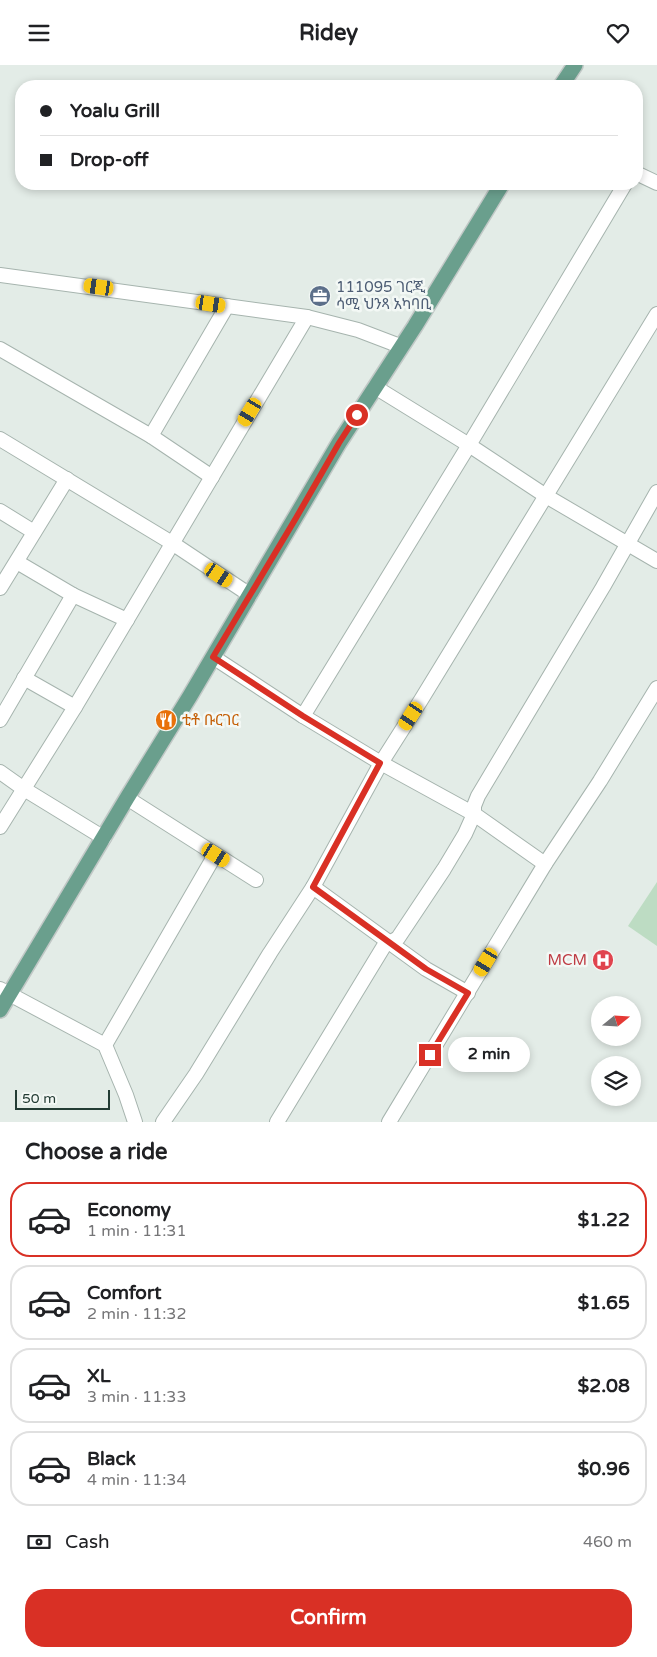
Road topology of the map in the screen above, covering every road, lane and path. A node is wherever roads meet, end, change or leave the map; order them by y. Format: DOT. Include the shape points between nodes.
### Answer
graph roads {
  1 [pos="575,65"];
  2 [pos="565,80"];
  3 [pos="643,176"];
  4 [pos="657,183"];
  5 [pos="498,190"];
  6 [pos="621,190"];
  7 [pos="0,275"];
  8 [pos="227,306"];
  9 [pos="657,314"];
  10 [pos="307,317"];
  11 [pos="400,346"];
  12 [pos="0,349"];
  13 [pos="375,387"];
  14 [pos="151,436"];
  15 [pos="0,439"];
  16 [pos="469,445"];
  17 [pos="212,477"];
  18 [pos="67,479"];
  19 [pos="657,492"];
  20 [pos="546,496"];
  21 [pos="0,511"];
  22 [pos="34,531"];
  23 [pos="627,542"];
  24 [pos="172,543"];
  25 [pos="657,561"];
  26 [pos="16,562"];
  27 [pos="1,584"];
  28 [pos="73,595"];
  29 [pos="250,595"];
  30 [pos="127,621"];
  31 [pos="213,657"];
  32 [pos="24,678"];
  33 [pos="657,688"];
  34 [pos="75,707"];
  35 [pos="303,716"];
  36 [pos="0,720"];
  37 [pos="380,763"];
  38 [pos="0,772"];
  39 [pos="24,789"];
  40 [pos="127,798"];
  41 [pos="474,814"];
  42 [pos="0,827"];
  43 [pos="104,838"];
  44 [pos="216,855"];
  45 [pos="545,864"];
  46 [pos="256,881"];
  47 [pos="313,887"];
  48 [pos="391,941"];
  49 [pos="5,992"];
  50 [pos="468,993"];
  51 [pos="0,1010"];
  52 [pos="104,1045"];
  53 [pos="135,1122"];
  54 [pos="163,1122"];
  55 [pos="277,1122"];
  56 [pos="389,1122"];
  1 -- 2 [label="main road"];
  3 -- 4 [label="street"];
  5 -- 11 [label="main road"];
  6 -- 16 [label="street"];
  7 -- 8 [label="street"];
  8 -- 10 [label="street"];
  8 -- 14 [label="street"];
  9 -- 20 [label="street"];
  10 -- 11 [label="street"];
  10 -- 17 [label="street"];
  11 -- 13 [label="main road"];
  12 -- 14 [label="street"];
  13 -- 16 [label="street"];
  13 -- 29 [label="main road"];
  14 -- 17 [label="street"];
  15 -- 18 [label="street"];
  16 -- 20 [label="street"];
  16 -- 35 [label="street"];
  17 -- 24 [label="street"];
  18 -- 22 [label="street"];
  18 -- 24 [label="street"];
  19 -- 23 [label="street"];
  20 -- 23 [label="street"];
  20 -- 37 [label="street"];
  21 -- 22 [label="street"];
  22 -- 26 [label="street"];
  23 -- 25 [label="street"];
  23 -- 41 [label="street" via="478,795"];
  24 -- 29 [label="street"];
  24 -- 30 [label="street"];
  26 -- 27 [label="street"];
  26 -- 28 [label="street"];
  28 -- 30 [label="street"];
  28 -- 32 [label="street"];
  29 -- 31 [label="main road"];
  30 -- 34 [label="street"];
  31 -- 35 [label="street"];
  31 -- 40 [label="main road"];
  32 -- 34 [label="street"];
  32 -- 36 [label="street"];
  33 -- 45 [label="street"];
  34 -- 39 [label="street"];
  35 -- 37 [label="street"];
  37 -- 41 [label="street"];
  37 -- 47 [label="street"];
  38 -- 39 [label="street"];
  39 -- 42 [label="street"];
  39 -- 43 [label="street"];
  40 -- 43 [label="main road"];
  40 -- 44 [label="street"];
  41 -- 45 [label="street"];
  41 -- 48 [label="street" via="418,910 398,938"];
  43 -- 49 [label="main road"];
  44 -- 46 [label="street"];
  44 -- 52 [label="street"];
  45 -- 50 [label="street"];
  47 -- 48 [label="street"];
  47 -- 54 [label="street"];
  48 -- 50 [label="street" via="426,969"];
  48 -- 55 [label="street" via="384,946"];
  49 -- 51 [label="main road"];
  49 -- 52 [label="street"];
  50 -- 56 [label="street"];
  52 -- 53 [label="street"];
}
